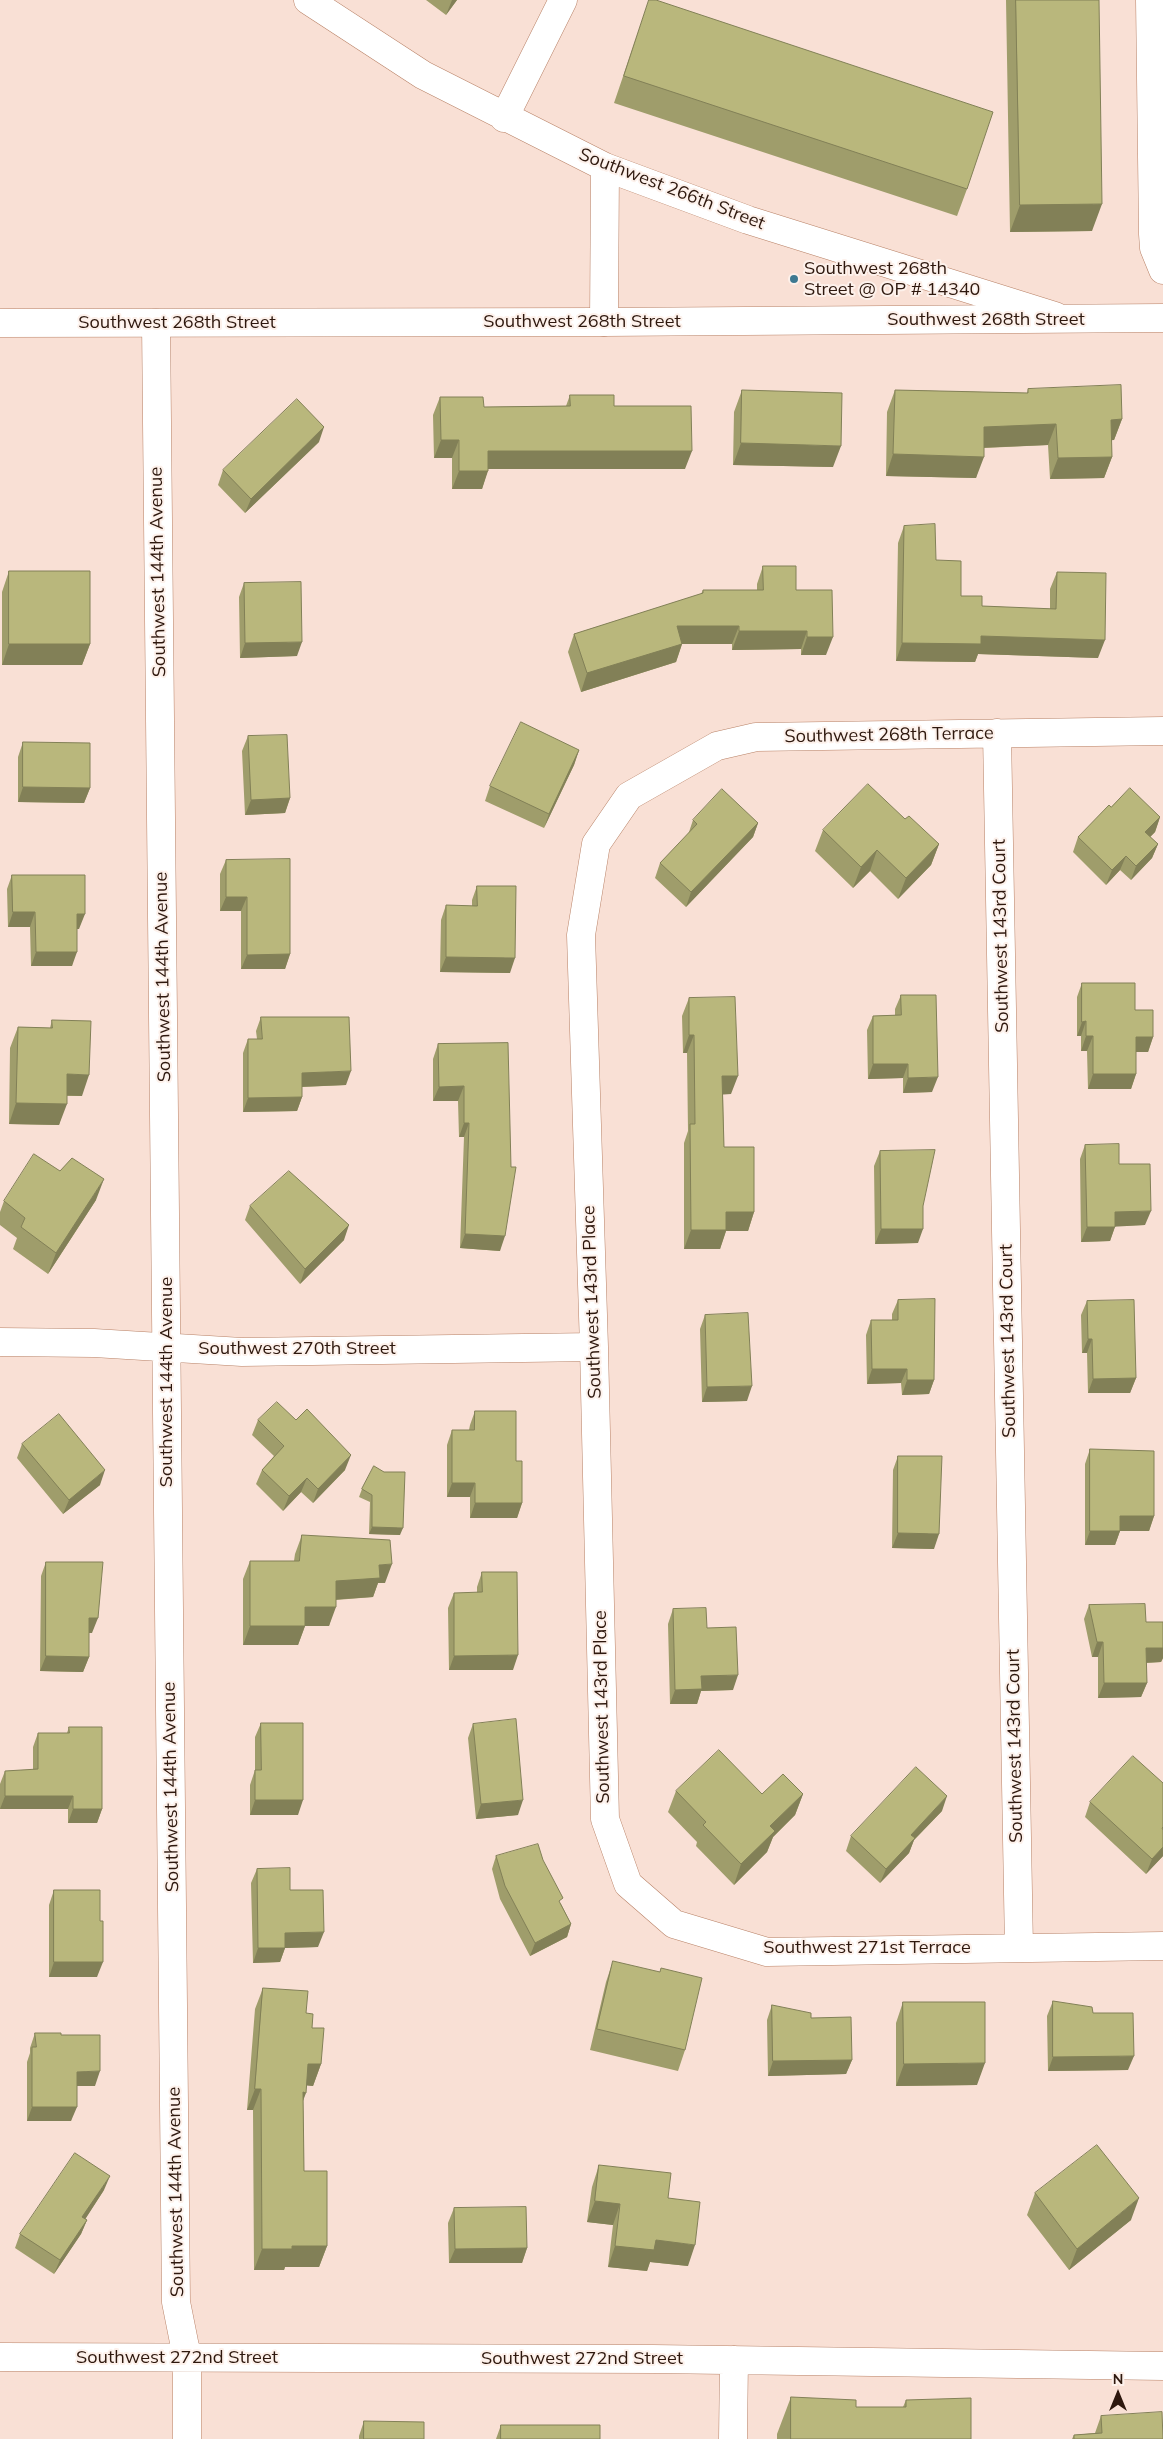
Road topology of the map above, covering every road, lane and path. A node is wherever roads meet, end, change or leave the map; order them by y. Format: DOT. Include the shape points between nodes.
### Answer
graph roads {
  1 [pos="308,0"];
  2 [pos="563,0"];
  3 [pos="1150,0"];
  4 [pos="504,118"];
  5 [pos="605,167"];
  6 [pos="1163,270"];
  7 [pos="1163,318"];
  8 [pos="1063,319"];
  9 [pos="604,322"];
  10 [pos="0,323"];
  11 [pos="156,323"];
  12 [pos="1163,731"];
  13 [pos="997,733"];
  14 [pos="629,796"];
  15 [pos="0,1342"];
  16 [pos="167,1347"];
  17 [pos="594,1347"];
  18 [pos="605,1819"];
  19 [pos="1163,1946"];
  20 [pos="1019,1948"];
  21 [pos="0,2358"];
  22 [pos="187,2358"];
  23 [pos="734,2360"];
  24 [pos="1163,2366"];
  25 [pos="187,2439"];
  26 [pos="734,2439"];
  1 -- 4 [label="street, Southwest 266th Street" via="423,75"];
  2 -- 4 [label="street"];
  3 -- 6 [label="street" via="1153,234 1154,248"];
  4 -- 5 [label="street, Southwest 266th Street"];
  5 -- 8 [label="street, Southwest 266th Street" via="748,220"];
  5 -- 9 [label="street"];
  7 -- 8 [label="street, Southwest 268th Street"];
  8 -- 9 [label="street, Southwest 268th Street"];
  9 -- 11 [label="street, Southwest 268th Street"];
  10 -- 11 [label="street, Southwest 268th Street"];
  11 -- 16 [label="street, Southwest 144th Avenue"];
  12 -- 13 [label="street, Southwest 268th Terrace"];
  13 -- 14 [label="street, Southwest 268th Terrace" via="756,737 717,746"];
  13 -- 20 [label="street, Southwest 143rd Court"];
  14 -- 17 [label="street, Southwest 143rd Place" via="596,844 581,935"];
  15 -- 16 [label="street, Southwest 270th Street"];
  16 -- 17 [label="street, Southwest 270th Street" via="242,1352"];
  16 -- 22 [label="street, Southwest 144th Avenue" via="176,2302"];
  17 -- 18 [label="street, Southwest 143rd Place"];
  18 -- 20 [label="street, Southwest 271st Terrace" via="628,1884 674,1924 767,1952"];
  19 -- 20 [label="street, Southwest 271st Terrace"];
  21 -- 22 [label="street, Southwest 272nd Street"];
  22 -- 23 [label="street, Southwest 272nd Street"];
  22 -- 25 [label="street, Southwest 144th Avenue"];
  23 -- 24 [label="street, Southwest 272nd Street"];
  23 -- 26 [label="street"];
}
